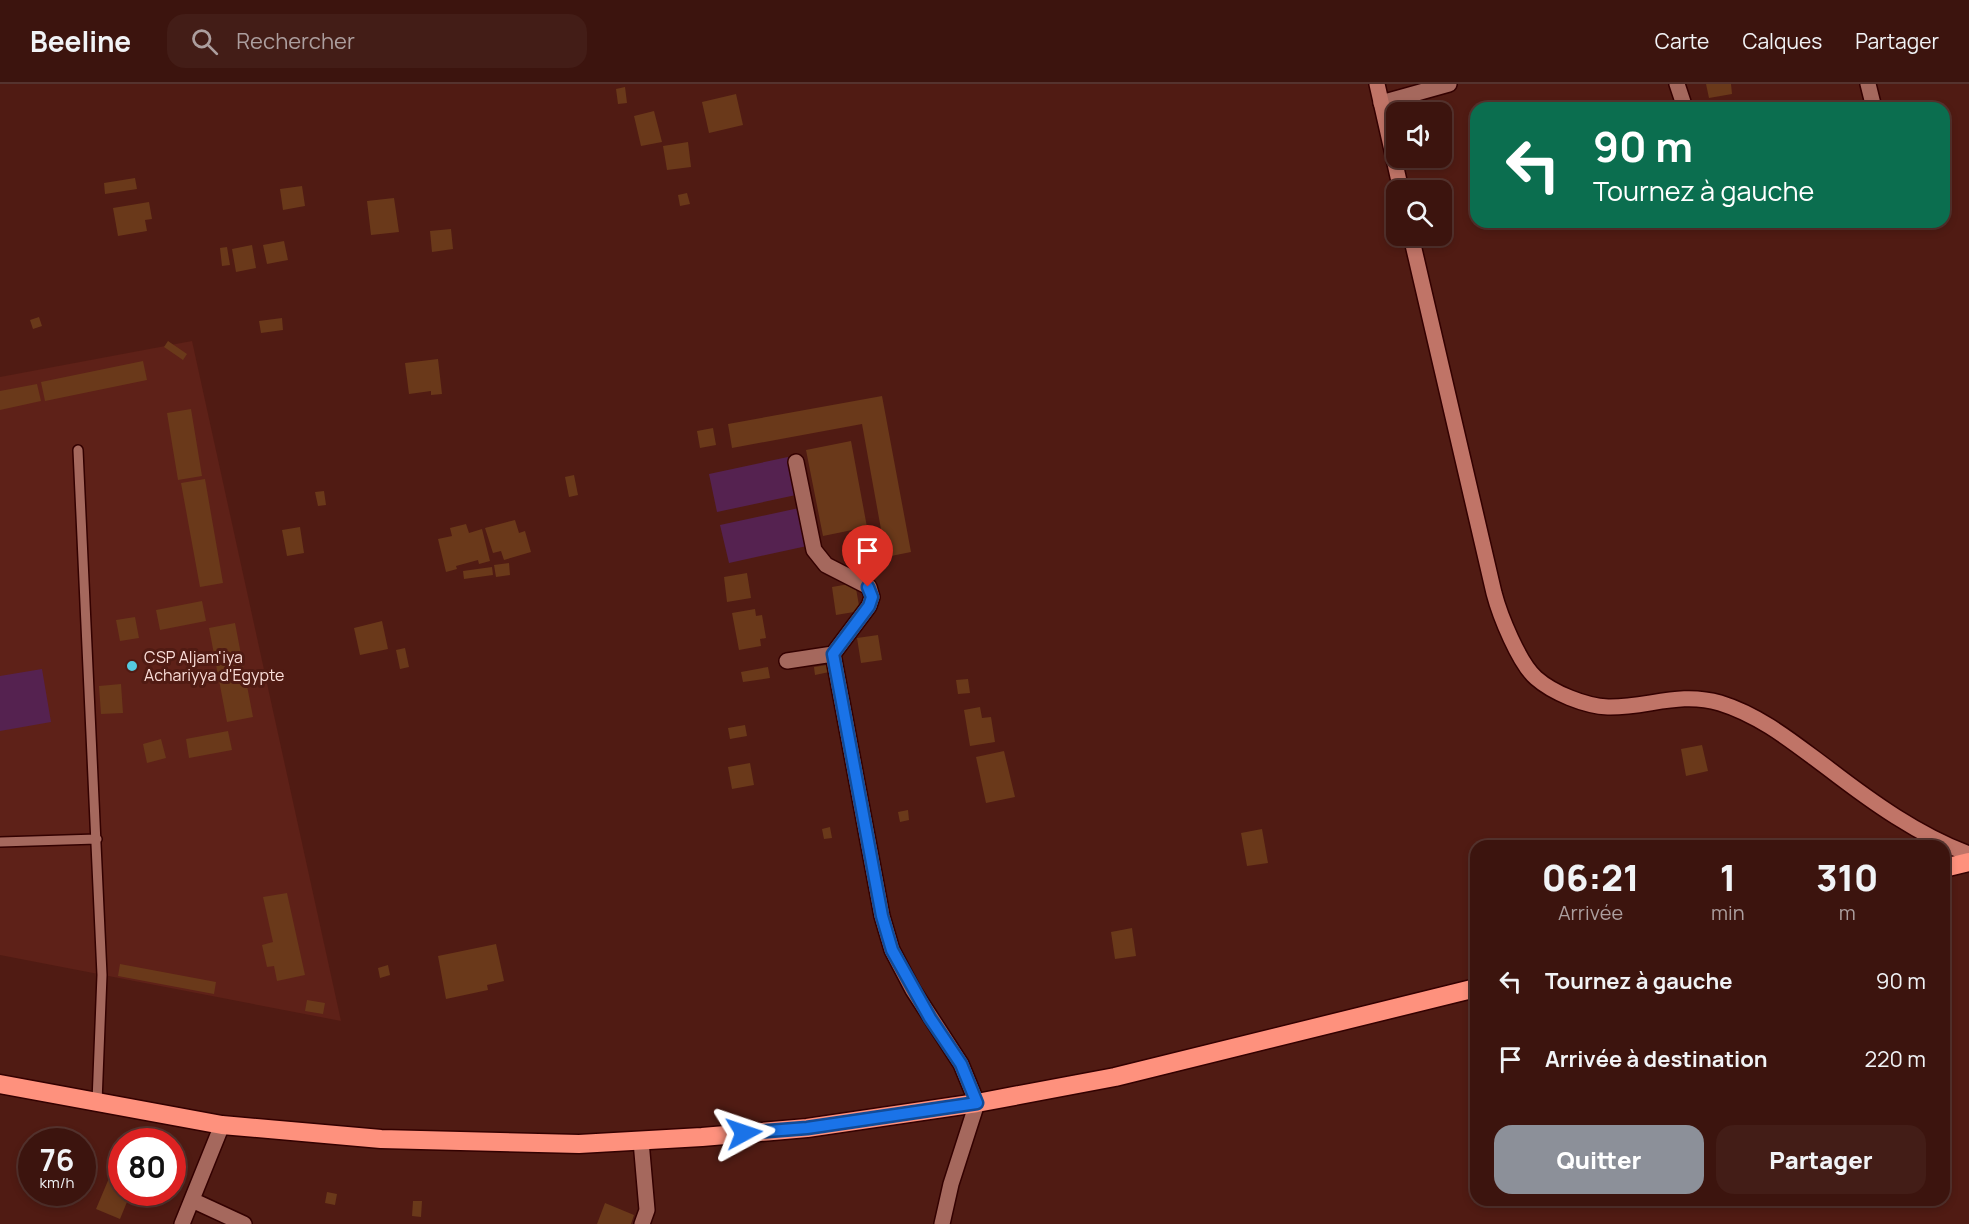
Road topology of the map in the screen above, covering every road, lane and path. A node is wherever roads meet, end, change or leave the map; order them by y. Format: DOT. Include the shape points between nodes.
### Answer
graph roads {
  1 [pos="1377,84"];
  2 [pos="1449,84"];
  3 [pos="1677,84"];
  4 [pos="1868,84"];
  5 [pos="1682,102"];
  6 [pos="1872,102"];
  7 [pos="1381,103"];
  8 [pos="1399,180"];
  9 [pos="1413,246"];
  10 [pos="78,450"];
  11 [pos="796,462"];
  12 [pos="833,654"];
  13 [pos="787,661"];
  14 [pos="97,839"];
  15 [pos="1936,840"];
  16 [pos="0,842"];
  17 [pos="1950,847"];
  18 [pos="1969,854"];
  19 [pos="1969,862"];
  20 [pos="1950,867"];
  21 [pos="1470,989"];
  22 [pos="0,1084"];
  23 [pos="97,1102"];
  24 [pos="977,1103"];
  25 [pos="222,1125"];
  26 [pos="641,1141"];
  27 [pos="192,1200"];
  28 [pos="182,1224"];
  29 [pos="244,1224"];
  30 [pos="642,1224"];
  31 [pos="942,1224"];
  1 -- 7 [label="street"];
  2 -- 7 [label="street"];
  3 -- 5 [label="street"];
  4 -- 6 [label="street"];
  7 -- 8 [label="street"];
  9 -- 15 [label="street" via="1501,618 1535,678 1562,694 1605,707 1693,698 1746,713"];
  10 -- 14 [label="lane"];
  11 -- 12 [label="street" via="814,550 826,565 868,587 872,597"];
  12 -- 13 [label="street"];
  12 -- 24 [label="street" via="882,916 892,950 961,1064"];
  14 -- 16 [label="lane"];
  14 -- 23 [label="lane" via="102,975"];
  17 -- 18 [label="street"];
  19 -- 20 [label="highway"];
  21 -- 24 [label="highway" via="1114,1077"];
  22 -- 23 [label="highway"];
  23 -- 25 [label="highway"];
  24 -- 26 [label="highway" via="807,1128"];
  24 -- 31 [label="street"];
  25 -- 26 [label="highway" via="468,1143"];
  25 -- 27 [label="street"];
  26 -- 30 [label="street" via="647,1210"];
  27 -- 28 [label="street"];
  27 -- 29 [label="street"];
}
